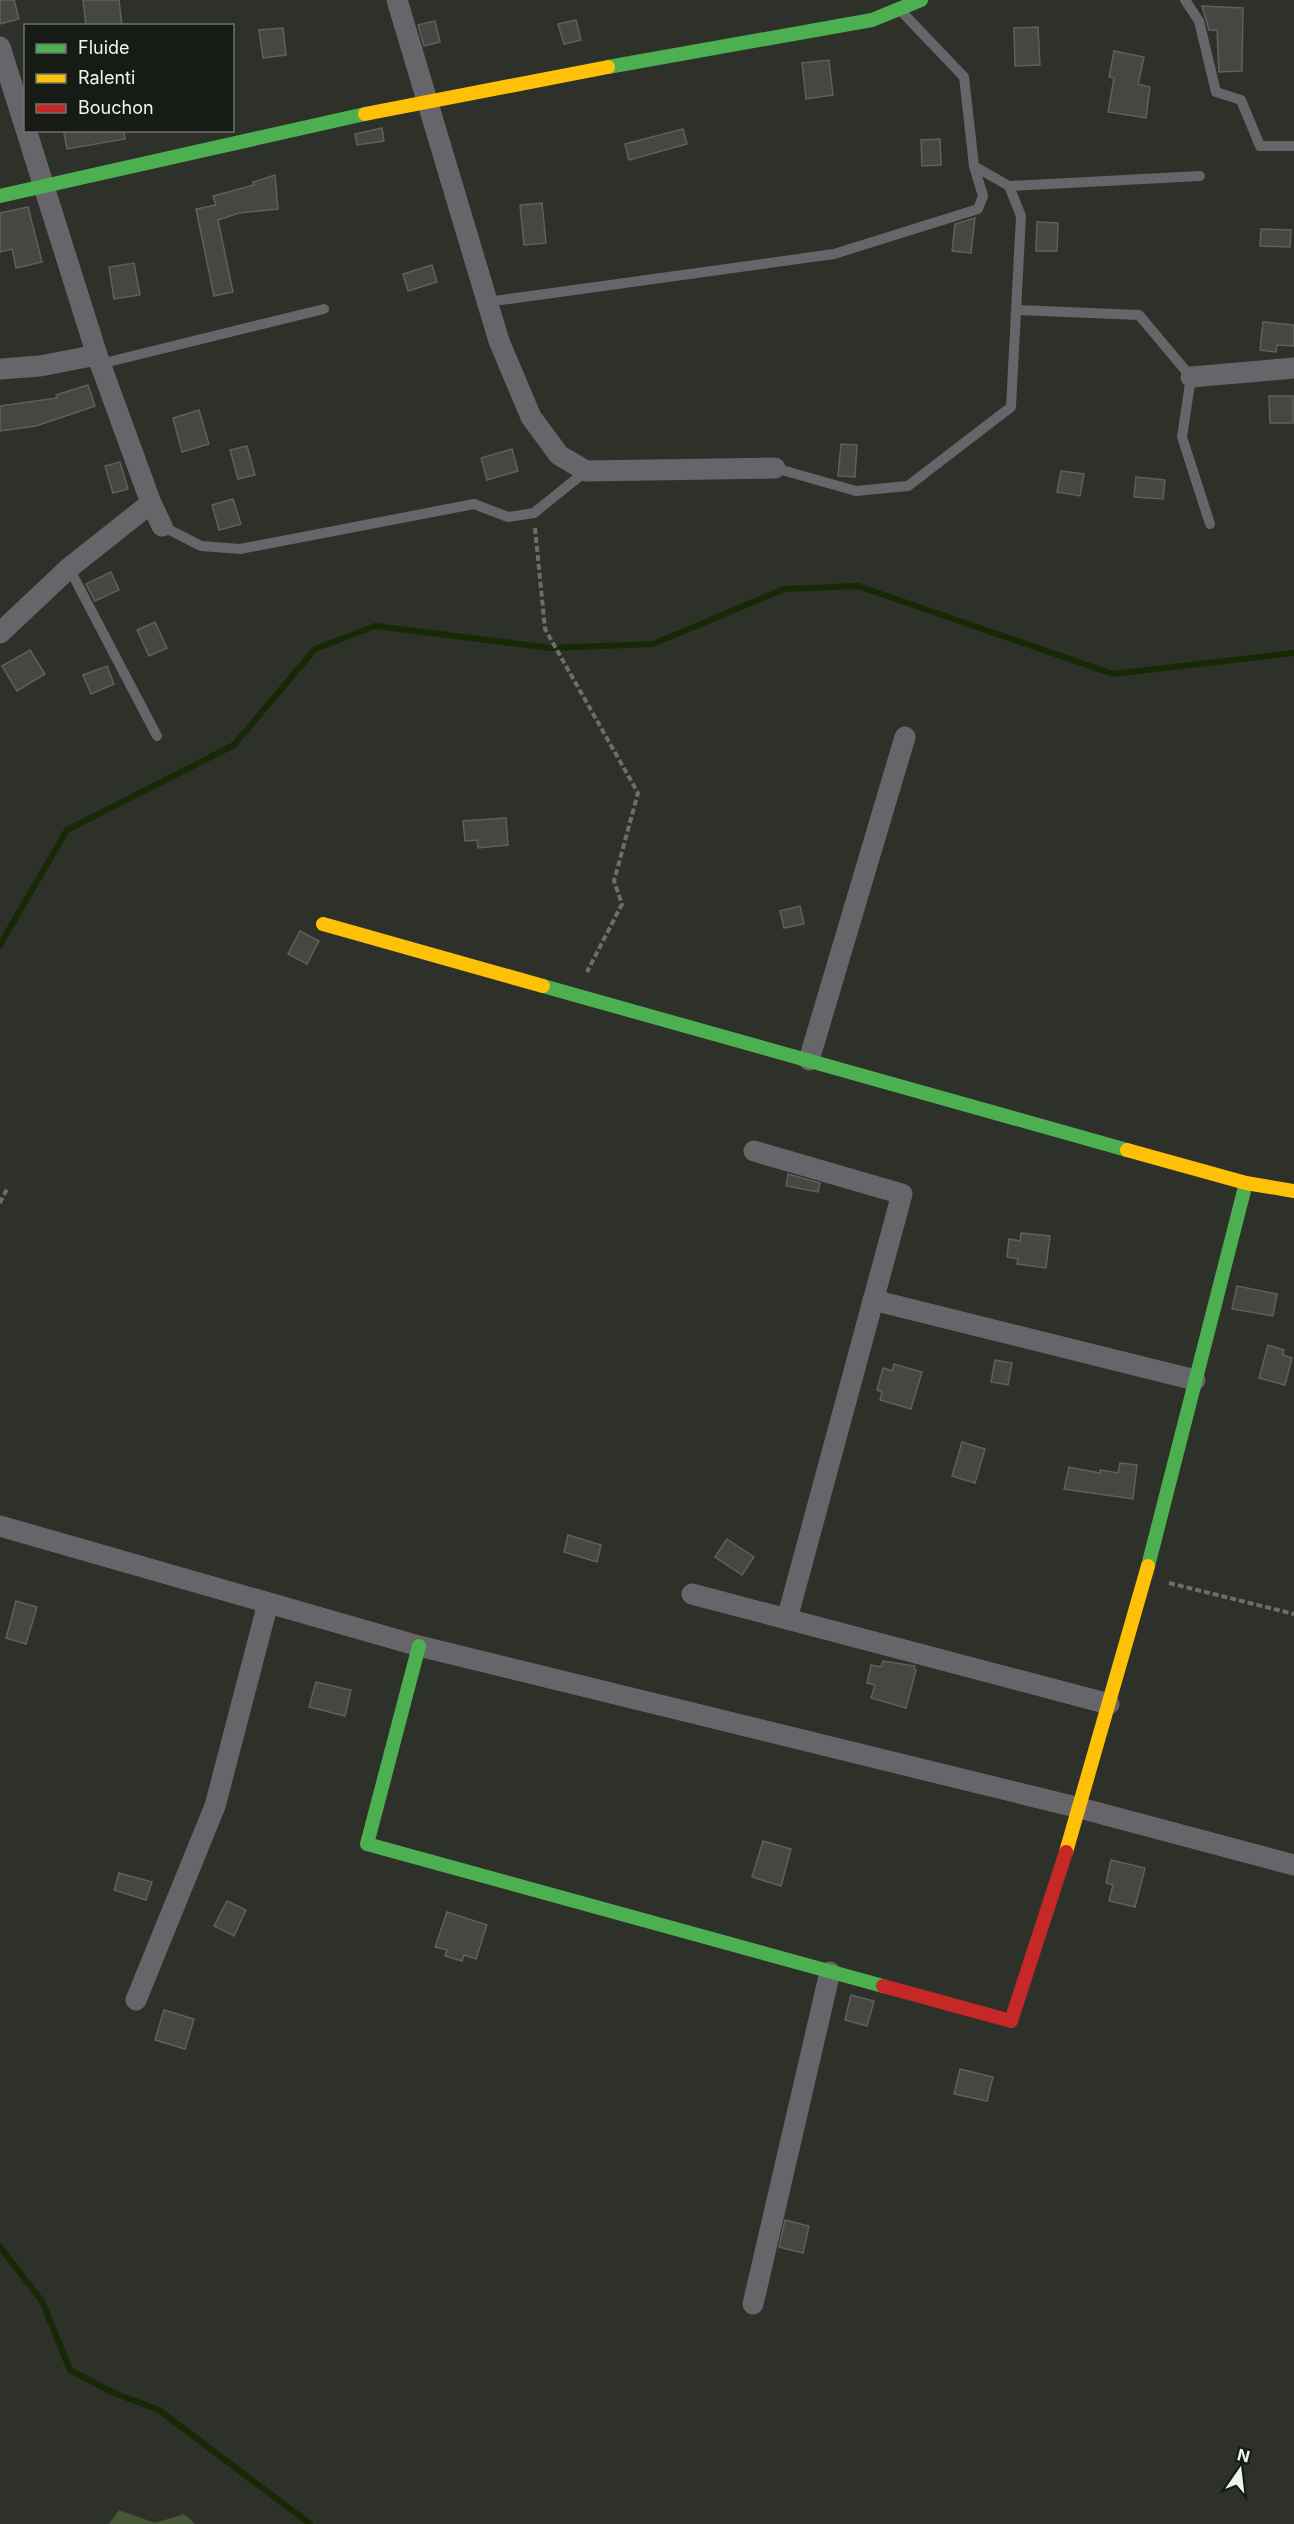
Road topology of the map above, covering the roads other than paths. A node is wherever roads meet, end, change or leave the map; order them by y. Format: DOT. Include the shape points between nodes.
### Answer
graph roads {
  1 [pos="397,0"];
  2 [pos="921,0"];
  3 [pos="1185,0"];
  4 [pos="899,9"];
  5 [pos="0,47"];
  6 [pos="426,100"];
  7 [pos="24,126"];
  8 [pos="26,132"];
  9 [pos="1294,146"];
  10 [pos="975,166"];
  11 [pos="1200,176"];
  12 [pos="42,186"];
  13 [pos="1009,186"];
  14 [pos="0,196"];
  15 [pos="487,303"];
  16 [pos="324,309"];
  17 [pos="1017,310"];
  18 [pos="99,359"];
  19 [pos="1294,368"];
  20 [pos="0,369"];
  21 [pos="1191,377"];
  22 [pos="775,468"];
  23 [pos="585,471"];
  24 [pos="151,503"];
  25 [pos="1210,524"];
  26 [pos="162,526"];
  27 [pos="69,568"];
  28 [pos="0,633"];
  29 [pos="157,736"];
  30 [pos="905,737"];
  31 [pos="323,924"];
  32 [pos="809,1060"];
  33 [pos="754,1151"];
  34 [pos="1246,1183"];
  35 [pos="1294,1191"];
  36 [pos="873,1300"];
  37 [pos="1196,1380"];
  38 [pos="0,1526"];
  39 [pos="692,1594"];
  40 [pos="268,1603"];
  41 [pos="787,1619"];
  42 [pos="419,1646"];
  43 [pos="1109,1704"];
  44 [pos="1080,1808"];
  45 [pos="1294,1865"];
  46 [pos="830,1972"];
  47 [pos="136,2000"];
  48 [pos="753,2304"];
  1 -- 6 [label="street"];
  2 -- 4 [label="street"];
  3 -- 9 [label="lane" via="1199,21 1216,92 1241,100 1260,146"];
  4 -- 6 [label="street" via="872,20"];
  4 -- 10 [label="lane" via="964,78"];
  5 -- 7 [label="street"];
  6 -- 12 [label="street"];
  6 -- 15 [label="street"];
  8 -- 12 [label="street"];
  10 -- 13 [label="lane"];
  10 -- 15 [label="lane" via="983,196 978,209 834,254"];
  11 -- 13 [label="lane"];
  12 -- 14 [label="street"];
  12 -- 18 [label="street"];
  13 -- 17 [label="lane" via="1021,216"];
  15 -- 23 [label="street" via="531,417 559,455"];
  16 -- 18 [label="lane"];
  17 -- 21 [label="lane" via="1139,315"];
  17 -- 22 [label="lane" via="1011,407 908,486 856,491"];
  18 -- 20 [label="street"];
  18 -- 24 [label="street"];
  19 -- 21 [label="street"];
  21 -- 25 [label="lane" via="1182,437"];
  22 -- 23 [label="street"];
  23 -- 26 [label="lane" via="534,513 508,518 474,504 240,549 201,546"];
  24 -- 26 [label="street"];
  24 -- 27 [label="street"];
  27 -- 28 [label="street"];
  27 -- 29 [label="lane"];
  30 -- 32 [label="street"];
  31 -- 32 [label="street"];
  32 -- 34 [label="street"];
  33 -- 36 [label="street" via="902,1194"];
  34 -- 35 [label="street"];
  34 -- 37 [label="street"];
  36 -- 37 [label="street"];
  36 -- 41 [label="street"];
  37 -- 43 [label="street"];
  38 -- 40 [label="street"];
  39 -- 41 [label="street"];
  40 -- 42 [label="street"];
  40 -- 47 [label="street" via="215,1806"];
  41 -- 43 [label="street"];
  42 -- 44 [label="street"];
  42 -- 46 [label="street" via="367,1844"];
  43 -- 44 [label="street"];
  44 -- 45 [label="street"];
  44 -- 46 [label="street" via="1011,2021"];
  46 -- 48 [label="street"];
}
